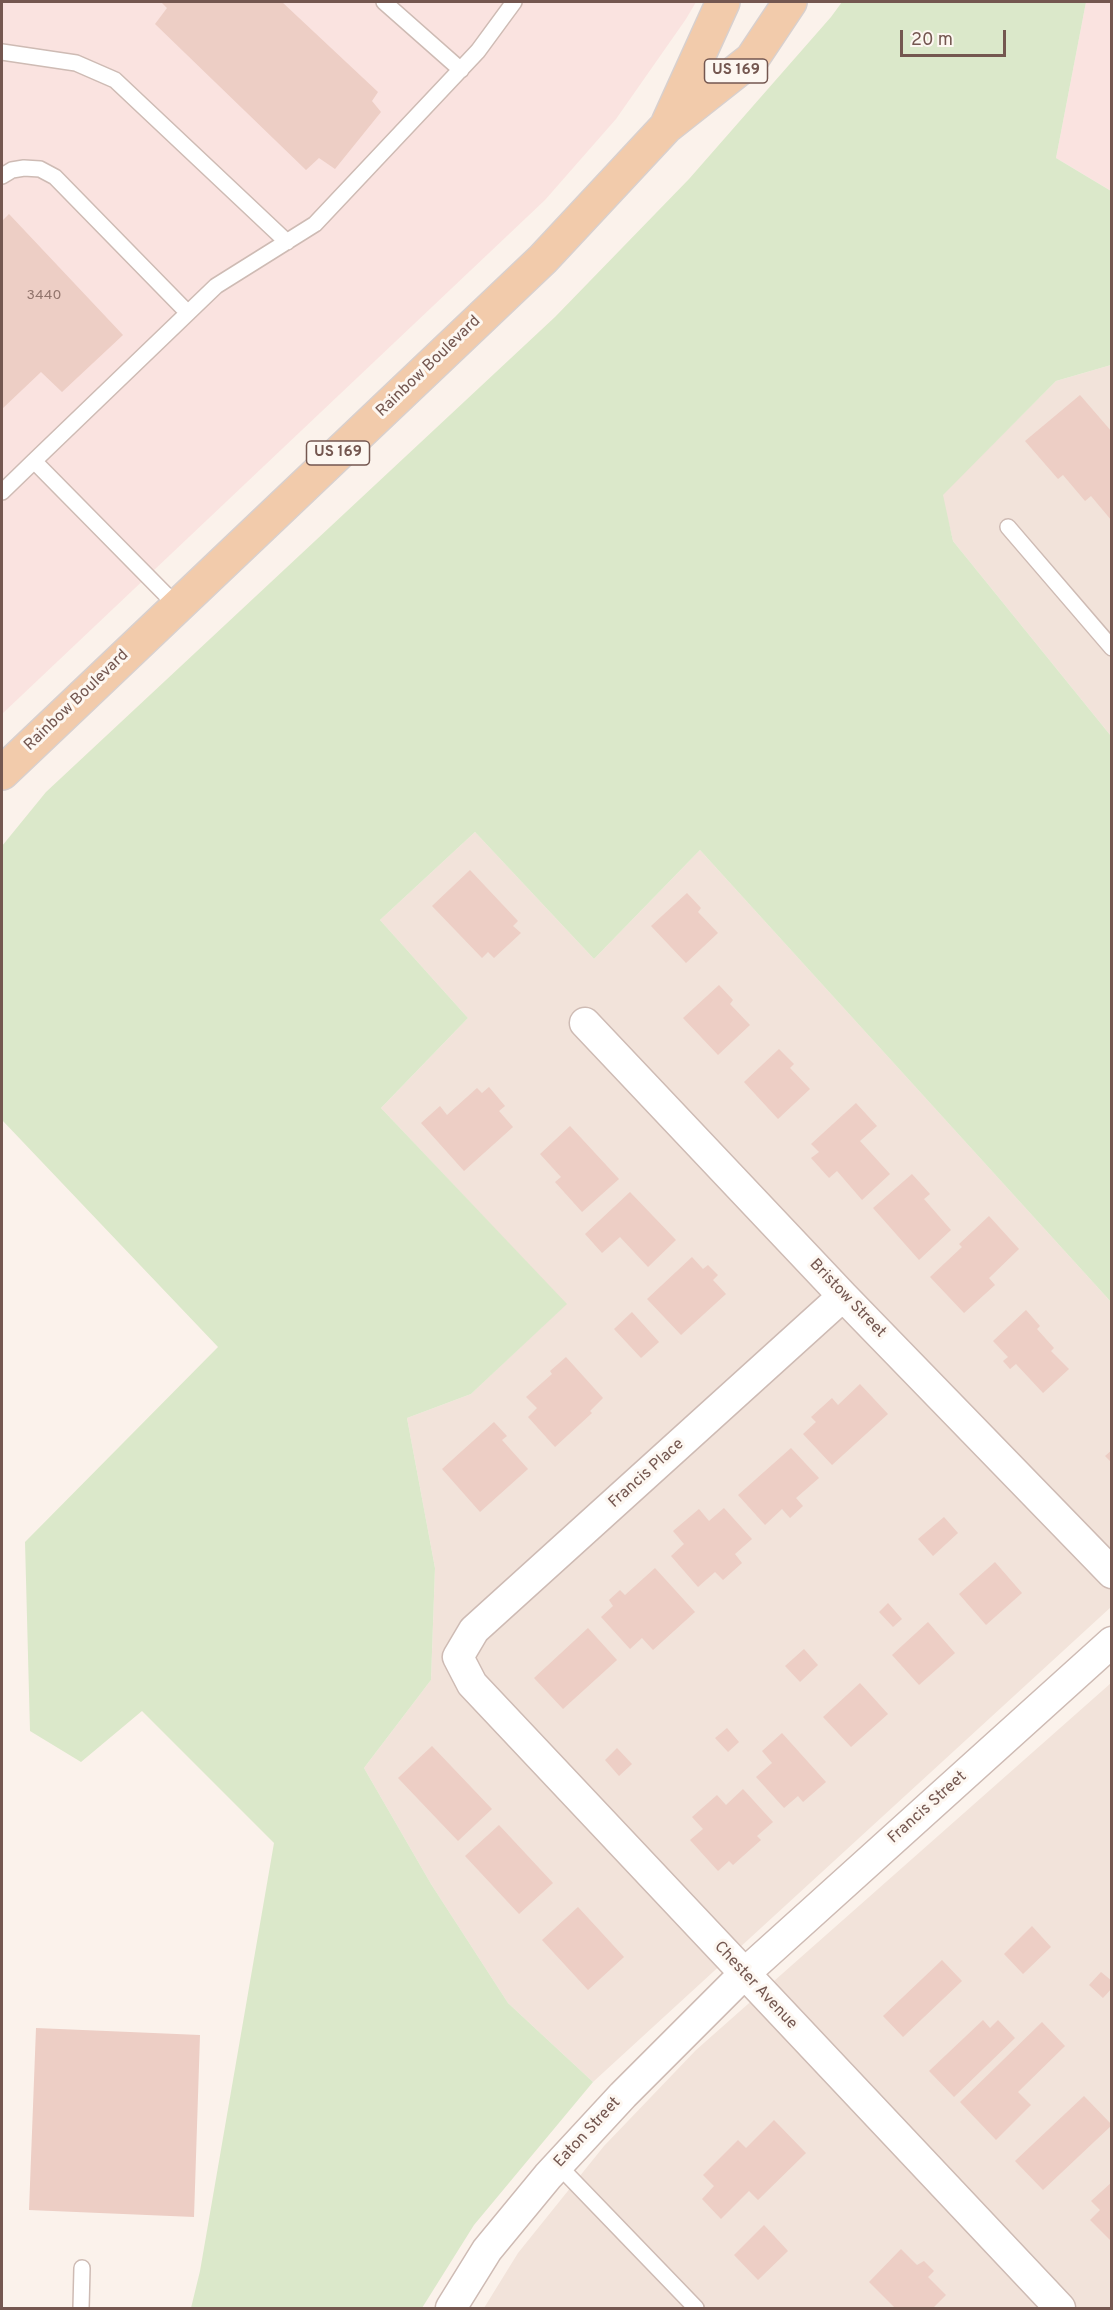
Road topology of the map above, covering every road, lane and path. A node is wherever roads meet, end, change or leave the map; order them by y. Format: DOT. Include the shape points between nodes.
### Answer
graph roads {
  1 [pos="384,2"];
  2 [pos="514,2"];
  3 [pos="723,2"];
  4 [pos="790,2"];
  5 [pos="2,52"];
  6 [pos="461,70"];
  7 [pos="666,127"];
  8 [pos="2,176"];
  9 [pos="286,242"];
  10 [pos="188,313"];
  11 [pos="34,461"];
  12 [pos="2,492"];
  13 [pos="1008,527"];
  14 [pos="177,606"];
  15 [pos="1112,648"];
  16 [pos="2,773"];
  17 [pos="585,1023"];
  18 [pos="843,1296"];
  19 [pos="1112,1573"];
  20 [pos="1112,1642"];
  21 [pos="458,1657"];
  22 [pos="744,1974"];
  23 [pos="558,2165"];
  24 [pos="82,2268"];
  25 [pos="81,2308"];
  26 [pos="450,2308"];
  27 [pos="696,2308"];
  28 [pos="1060,2308"];
  1 -- 6 [label="lane"];
  2 -- 6 [label="lane"];
  3 -- 7 [label="main road, Rainbow Boulevard / US 169"];
  4 -- 7 [label="main road, Rainbow Boulevard / US 169" via="752,59"];
  5 -- 9 [label="lane" via="76,63 115,81"];
  6 -- 9 [label="lane" via="315,224"];
  7 -- 14 [label="main road, Rainbow Boulevard / US 169" via="543,259"];
  8 -- 10 [label="lane" via="24,168 40,169 55,177"];
  9 -- 10 [label="lane" via="216,286"];
  10 -- 11 [label="lane"];
  11 -- 12 [label="lane"];
  11 -- 14 [label="lane"];
  13 -- 15 [label="lane"];
  14 -- 16 [label="main road, Rainbow Boulevard / US 169"];
  17 -- 18 [label="street, Bristow Street"];
  18 -- 19 [label="street, Bristow Street"];
  18 -- 21 [label="street, Francis Place" via="474,1630"];
  20 -- 22 [label="street, Francis Street"];
  21 -- 22 [label="street, Chester Avenue" via="472,1684"];
  22 -- 23 [label="street, Eaton Street"];
  22 -- 28 [label="street, Chester Avenue"];
  23 -- 26 [label="street, Eaton Street" via="487,2250"];
  23 -- 27 [label="lane"];
  24 -- 25 [label="lane"];
}
